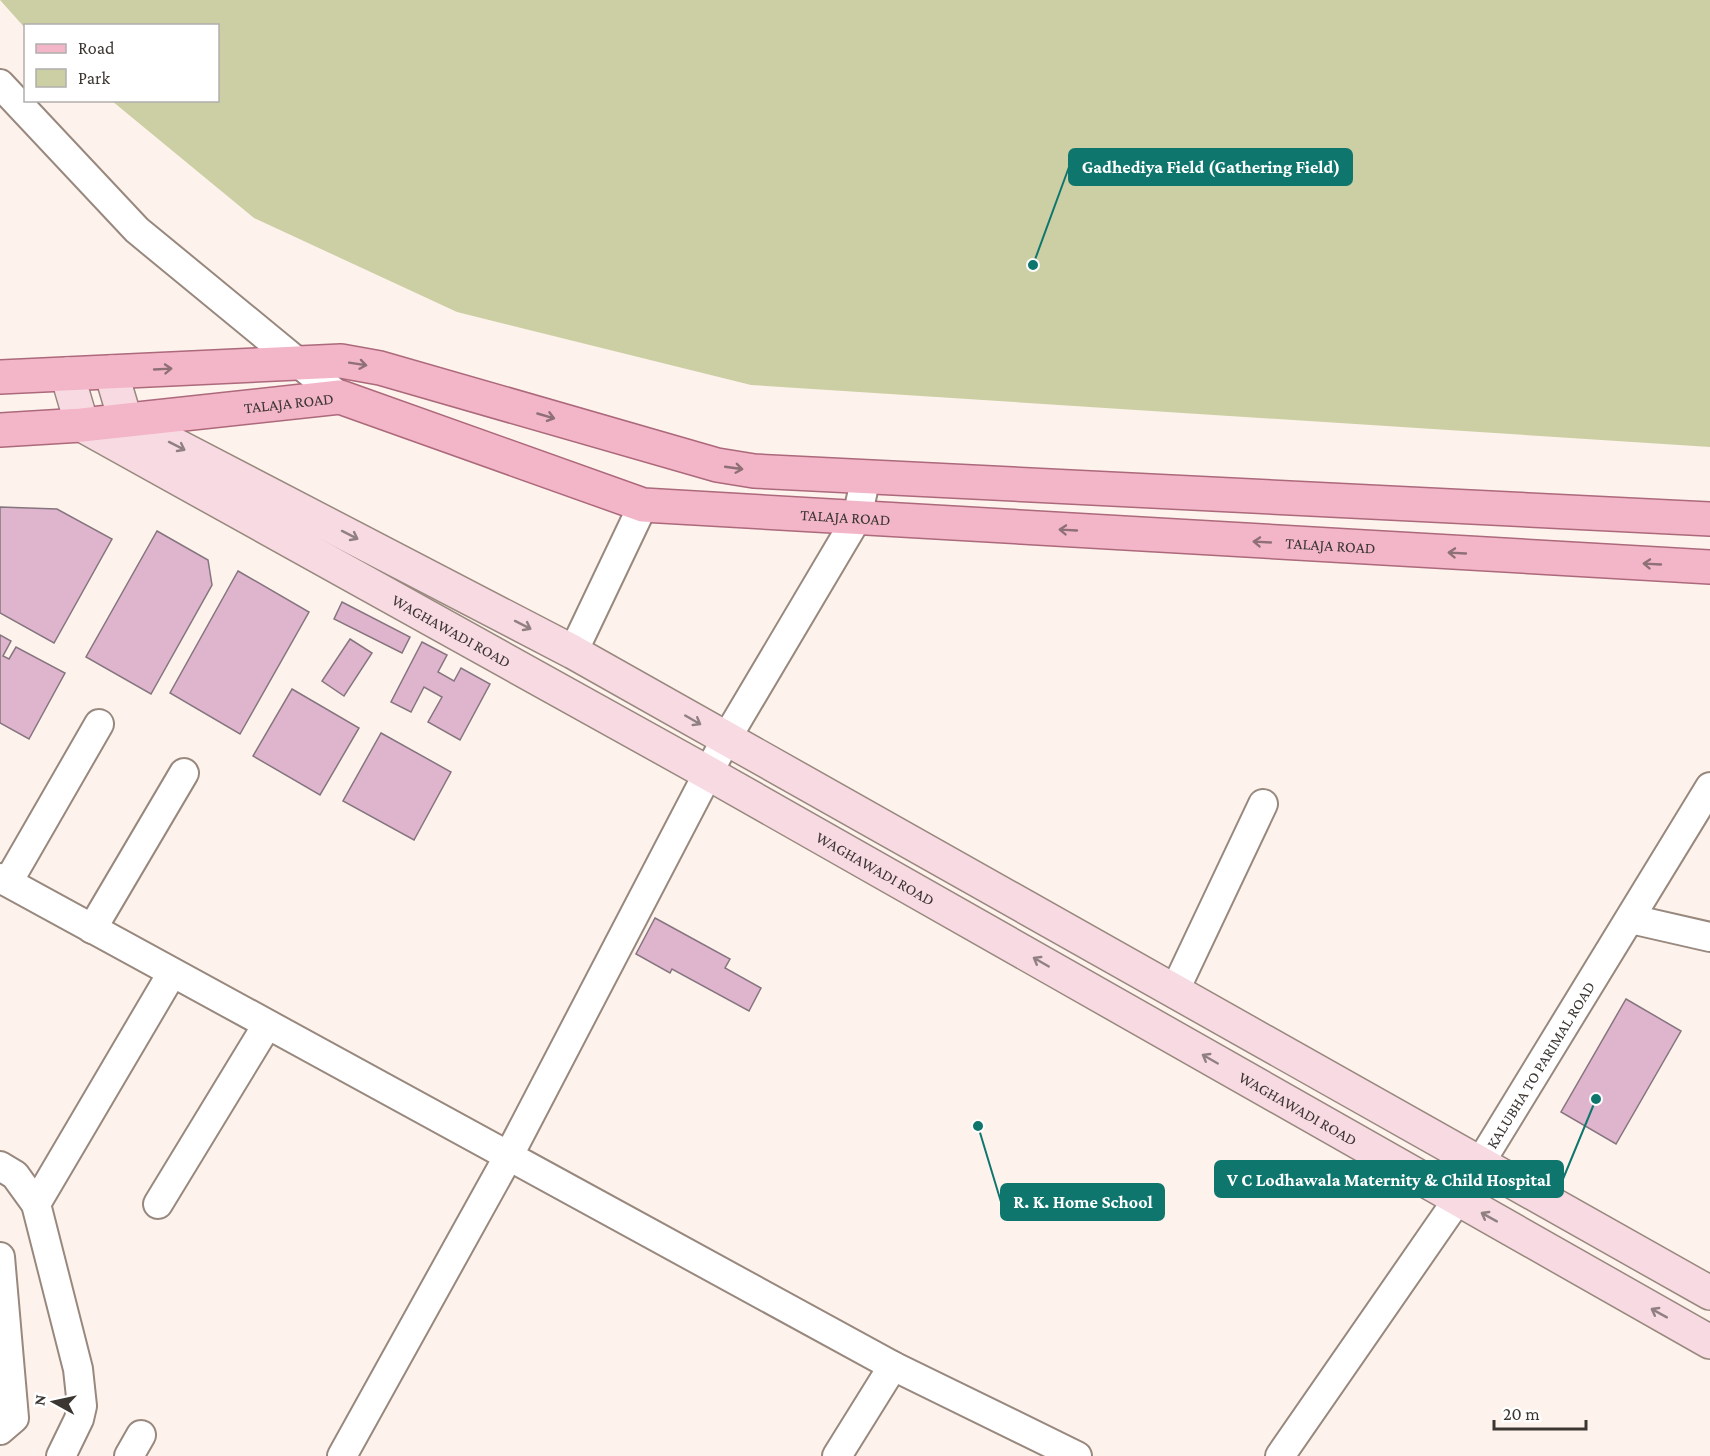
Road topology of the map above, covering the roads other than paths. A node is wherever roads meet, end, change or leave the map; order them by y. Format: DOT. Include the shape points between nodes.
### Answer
graph roads {
  1 [pos="0,84"];
  2 [pos="298,363"];
  3 [pos="111,372"];
  4 [pos="67,374"];
  5 [pos="0,377"];
  6 [pos="340,397"];
  7 [pos="125,418"];
  8 [pos="82,425"];
  9 [pos="0,430"];
  10 [pos="866,476"];
  11 [pos="1172,492"];
  12 [pos="643,505"];
  13 [pos="857,518"];
  14 [pos="1710,519"];
  15 [pos="1167,536"];
  16 [pos="1710,567"];
  17 [pos="573,652"];
  18 [pos="99,724"];
  19 [pos="726,739"];
  20 [pos="184,773"];
  21 [pos="708,773"];
  22 [pos="1710,787"];
  23 [pos="1263,804"];
  24 [pos="4,880"];
  25 [pos="1631,920"];
  26 [pos="92,929"];
  27 [pos="1710,937"];
  28 [pos="172,973"];
  29 [pos="1174,992"];
  30 [pos="267,1025"];
  31 [pos="508,1157"];
  32 [pos="1478,1164"];
  33 [pos="0,1166"];
  34 [pos="1458,1199"];
  35 [pos="36,1204"];
  36 [pos="158,1204"];
  37 [pos="0,1257"];
  38 [pos="1710,1293"];
  39 [pos="1710,1342"];
  40 [pos="893,1366"];
  41 [pos="0,1430"];
  42 [pos="61,1456"];
  43 [pos="342,1456"];
  44 [pos="837,1456"];
  45 [pos="1077,1456"];
  46 [pos="1280,1456"];
  1 -- 2 [label="street" via="137,230"];
  3 -- 2 [label="main road, one-way"];
  2 -- 6 [label="street"];
  2 -- 10 [label="main road, one-way" via="341,361 380,368 717,465 754,471"];
  3 -- 4 [label="main road"];
  3 -- 7 [label="main road"];
  4 -- 5 [label="main road"];
  4 -- 8 [label="main road"];
  6 -- 7 [label="main road, TALAJA ROAD"];
  6 -- 12 [label="main road, TALAJA ROAD"];
  7 -- 8 [label="main road, TALAJA ROAD"];
  7 -- 17 [label="main road, one-way"];
  8 -- 9 [label="main road, TALAJA ROAD"];
  8 -- 21 [label="main road, WAGHAWADI ROAD"];
  10 -- 11 [label="main road"];
  10 -- 13 [label="street"];
  11 -- 14 [label="main road"];
  11 -- 15 [label="main road"];
  12 -- 13 [label="main road, TALAJA ROAD"];
  12 -- 17 [label="street"];
  15 -- 13 [label="main road, TALAJA ROAD, one-way"];
  13 -- 19 [label="street"];
  16 -- 15 [label="main road, TALAJA ROAD, one-way"];
  17 -- 19 [label="main road, one-way"];
  18 -- 24 [label="street"];
  19 -- 21 [label="street"];
  19 -- 29 [label="main road"];
  20 -- 26 [label="street"];
  21 -- 31 [label="street"];
  34 -- 21 [label="main road, WAGHAWADI ROAD, one-way"];
  22 -- 25 [label="street, KALUBHA TO PARIMAL ROAD"];
  23 -- 29 [label="street"];
  24 -- 26 [label="street"];
  25 -- 27 [label="street"];
  25 -- 32 [label="street, KALUBHA TO PARIMAL ROAD"];
  26 -- 28 [label="street"];
  28 -- 30 [label="street"];
  28 -- 35 [label="street"];
  29 -- 32 [label="main road"];
  30 -- 31 [label="street"];
  30 -- 36 [label="street"];
  31 -- 40 [label="street"];
  31 -- 43 [label="street"];
  32 -- 34 [label="street, KALUBHA TO PARIMAL ROAD"];
  32 -- 38 [label="main road"];
  33 -- 35 [label="street" via="15,1175"];
  39 -- 34 [label="main road, WAGHAWADI ROAD, one-way"];
  34 -- 46 [label="street, KALUBHA TO PARIMAL ROAD"];
  35 -- 42 [label="street" via="78,1370 82,1406"];
  37 -- 41 [label="street" via="14,1418"];
  40 -- 44 [label="street"];
  40 -- 45 [label="street"];
}
